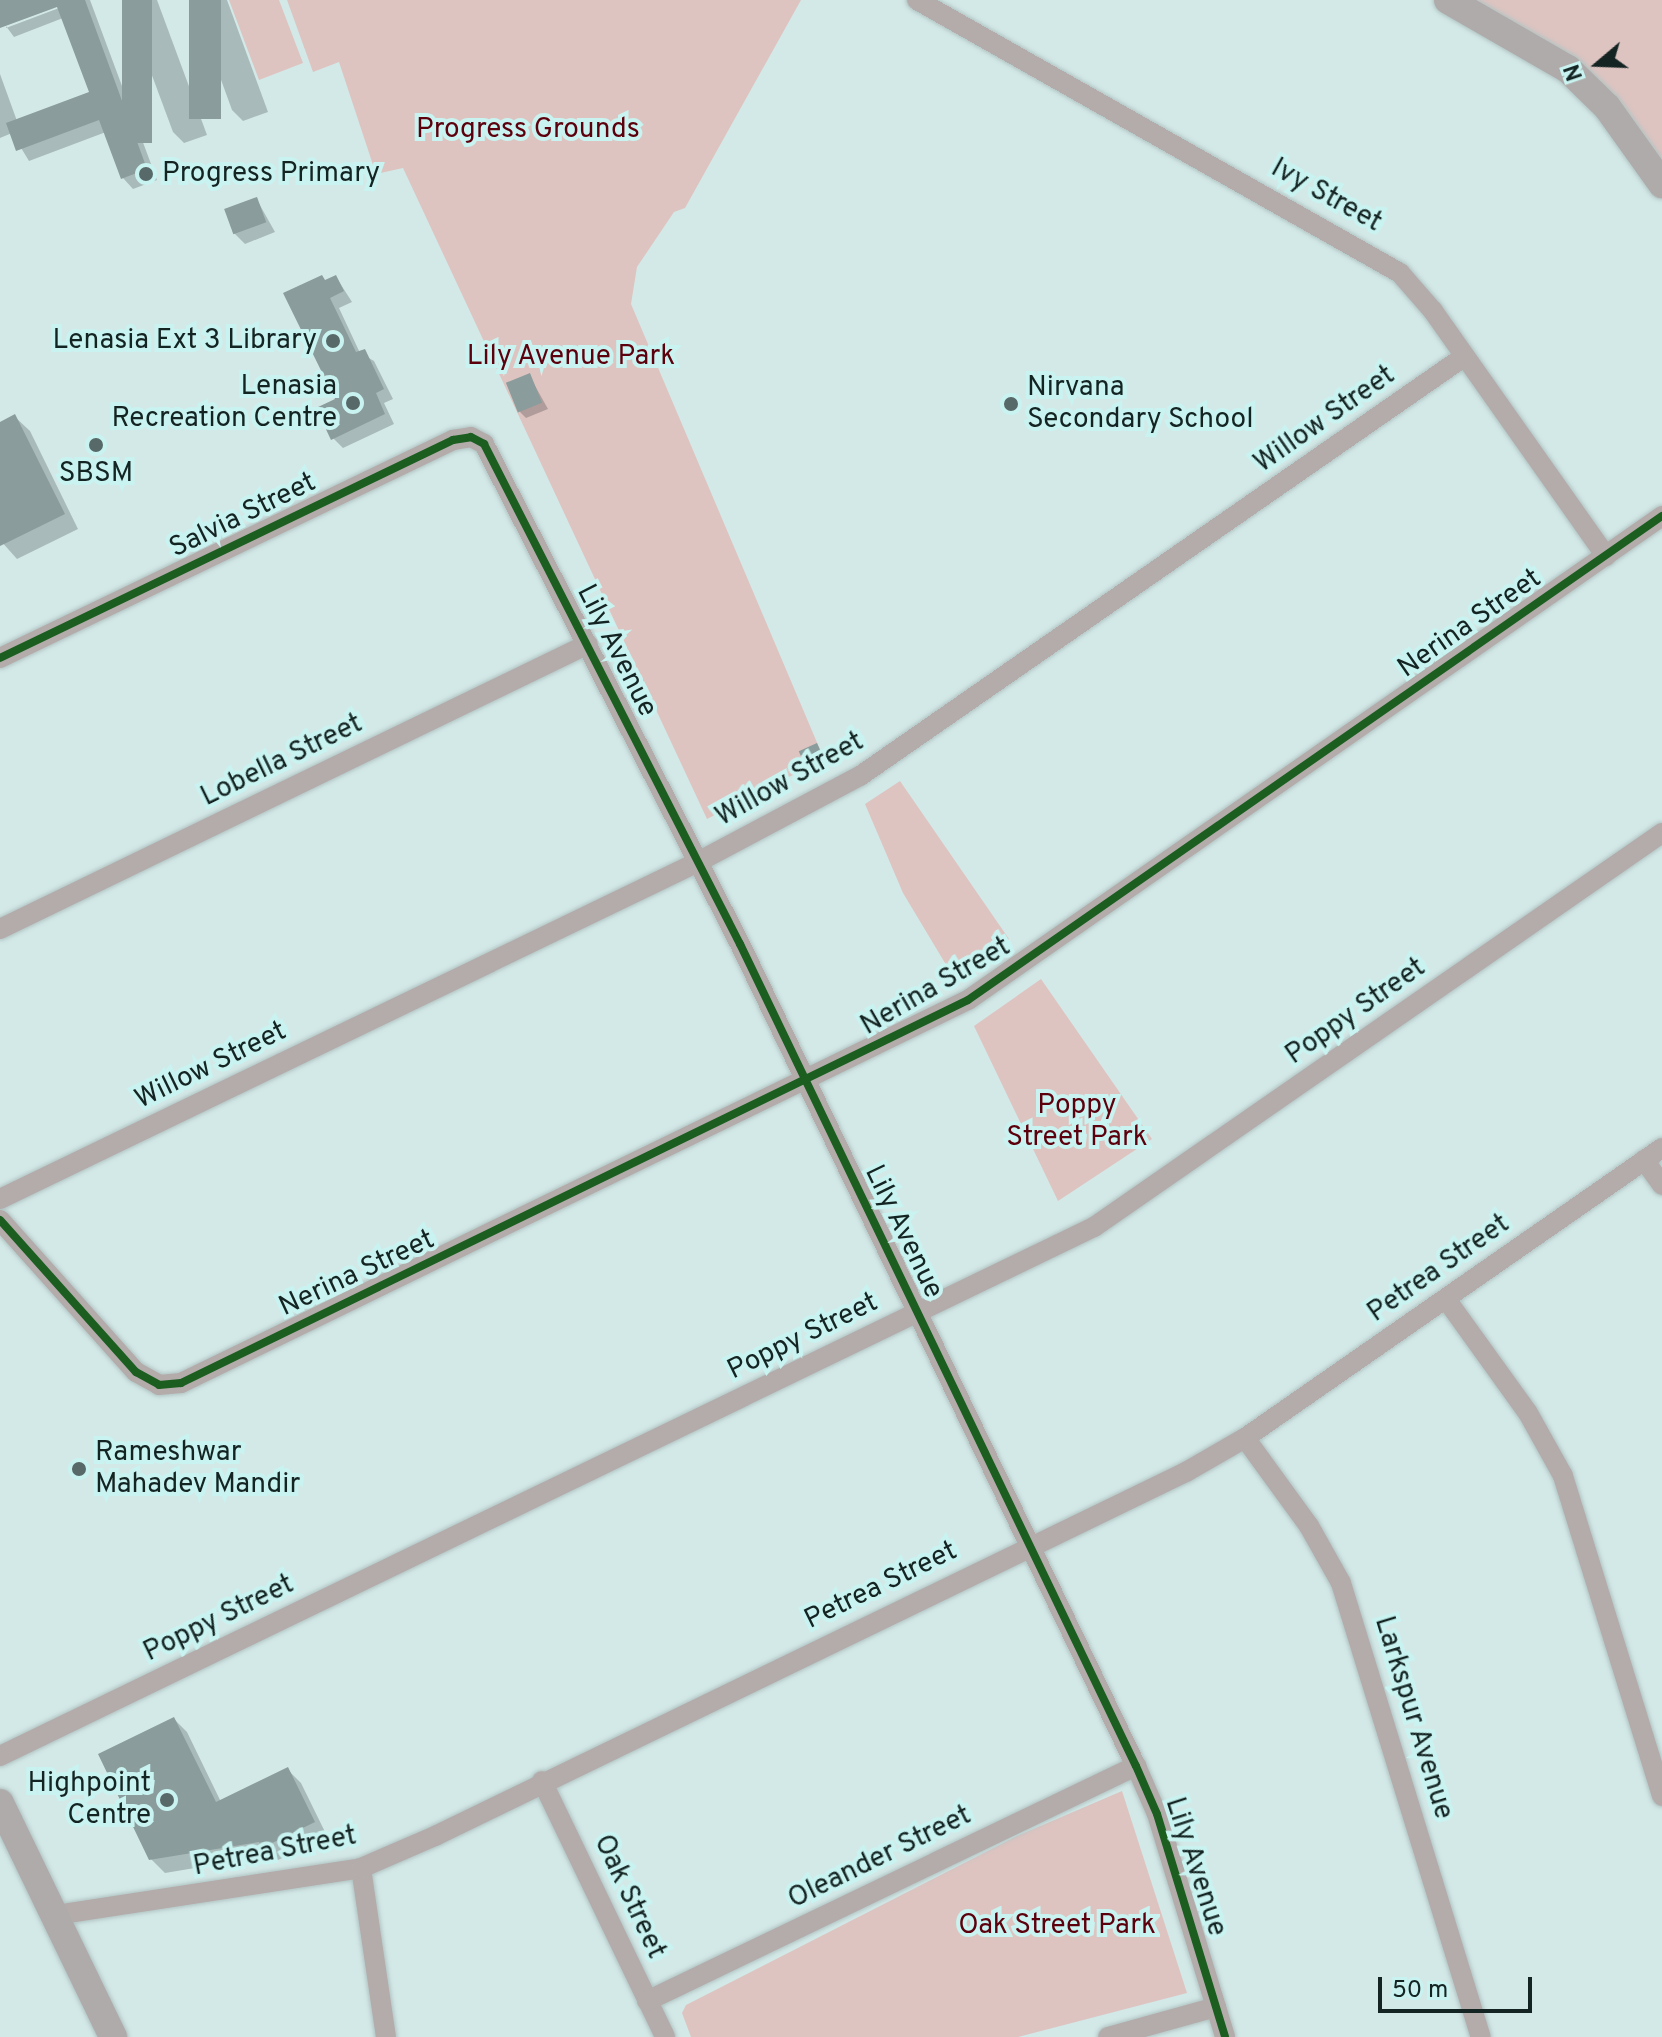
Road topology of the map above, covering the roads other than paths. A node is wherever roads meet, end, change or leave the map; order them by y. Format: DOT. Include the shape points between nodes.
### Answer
graph roads {
  1 [pos="917,0"];
  2 [pos="1448,0"];
  3 [pos="1662,184"];
  4 [pos="1465,356"];
  5 [pos="496,466"];
  6 [pos="1662,516"];
  7 [pos="1606,556"];
  8 [pos="588,644"];
  9 [pos="0,658"];
  10 [pos="1662,833"];
  11 [pos="698,862"];
  12 [pos="0,929"];
  13 [pos="805,1083"];
  14 [pos="1662,1148"];
  15 [pos="1644,1160"];
  16 [pos="1662,1185"];
  17 [pos="0,1199"];
  18 [pos="0,1220"];
  19 [pos="1446,1299"];
  20 [pos="919,1313"];
  21 [pos="1245,1438"];
  22 [pos="1029,1545"];
  23 [pos="0,1756"];
  24 [pos="1136,1766"];
  25 [pos="542,1781"];
  26 [pos="1662,1796"];
  27 [pos="0,1803"];
  28 [pos="361,1868"];
  29 [pos="55,1915"];
  30 [pos="647,2001"];
  31 [pos="1216,2007"];
  32 [pos="113,2037"];
  33 [pos="386,2037"];
  34 [pos="665,2037"];
  35 [pos="1108,2037"];
  36 [pos="1225,2037"];
  37 [pos="1481,2037"];
  1 -- 4 [label="street, Ivy Street" via="1383,260 1416,288"];
  2 -- 3 [label="street" via="1568,69 1607,107"];
  4 -- 7 [label="street, Ivy Street"];
  4 -- 11 [label="street, Willow Street" via="899,752"];
  5 -- 8 [label="street, Lily Avenue"];
  5 -- 9 [label="street, Salvia Street" via="479,440 453,440"];
  6 -- 7 [label="street, Nerina Street"];
  7 -- 13 [label="street, Nerina Street" via="989,987"];
  8 -- 11 [label="street, Lily Avenue"];
  8 -- 12 [label="street, Lobella Street"];
  10 -- 20 [label="street, Poppy Street" via="1127,1206"];
  11 -- 13 [label="street, Lily Avenue"];
  11 -- 17 [label="street, Willow Street"];
  13 -- 18 [label="street, Nerina Street" via="170,1386 148,1382 136,1372"];
  13 -- 20 [label="street, Lily Avenue"];
  14 -- 15 [label="street, Petrea Street"];
  15 -- 16 [label="street"];
  15 -- 19 [label="street, Petrea Street"];
  19 -- 21 [label="street, Petrea Street"];
  19 -- 26 [label="street" via="1528,1413 1563,1476"];
  20 -- 22 [label="street, Lily Avenue"];
  20 -- 23 [label="street, Poppy Street"];
  21 -- 22 [label="street, Petrea Street"];
  21 -- 37 [label="street, Larkspur Avenue" via="1309,1526 1341,1583"];
  22 -- 24 [label="street, Lily Avenue"];
  22 -- 25 [label="street, Petrea Street"];
  24 -- 30 [label="street, Oleander Street"];
  24 -- 31 [label="street, Lily Avenue" via="1157,1814"];
  25 -- 28 [label="street, Petrea Street"];
  25 -- 30 [label="street, Oak Street"];
  27 -- 29 [label="street"];
  28 -- 29 [label="street, Petrea Street"];
  28 -- 33 [label="street"];
  29 -- 32 [label="street"];
  30 -- 34 [label="street, Oak Street"];
  31 -- 35 [label="street"];
  31 -- 36 [label="street, Lily Avenue"];
}
